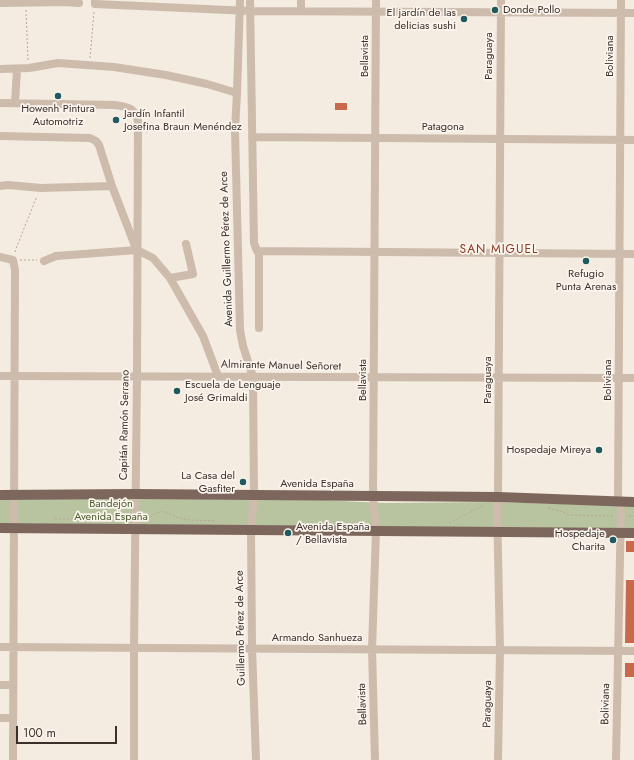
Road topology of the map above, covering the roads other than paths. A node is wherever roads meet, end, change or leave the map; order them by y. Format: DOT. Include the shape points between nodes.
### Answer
graph roads {
  1 [pos="240,0"];
  2 [pos="250,0"];
  3 [pos="301,0"];
  4 [pos="376,0"];
  5 [pos="501,0"];
  6 [pos="621,0"];
  7 [pos="25,2"];
  8 [pos="95,2"];
  9 [pos="0,3"];
  10 [pos="79,3"];
  11 [pos="240,10"];
  12 [pos="250,10"];
  13 [pos="302,11"];
  14 [pos="376,12"];
  15 [pos="501,12"];
  16 [pos="621,13"];
  17 [pos="634,13"];
  18 [pos="0,69"];
  19 [pos="17,69"];
  20 [pos="238,93"];
  21 [pos="15,102"];
  22 [pos="0,103"];
  23 [pos="0,136"];
  24 [pos="252,137"];
  25 [pos="375,138"];
  26 [pos="500,139"];
  27 [pos="620,140"];
  28 [pos="634,140"];
  29 [pos="0,186"];
  30 [pos="112,186"];
  31 [pos="186,244"];
  32 [pos="137,250"];
  33 [pos="258,251"];
  34 [pos="375,252"];
  35 [pos="499,253"];
  36 [pos="620,254"];
  37 [pos="634,254"];
  38 [pos="0,257"];
  39 [pos="44,261"];
  40 [pos="170,278"];
  41 [pos="259,328"];
  42 [pos="0,376"];
  43 [pos="15,376"];
  44 [pos="137,376"];
  45 [pos="218,376"];
  46 [pos="253,376"];
  47 [pos="499,377"];
  48 [pos="619,377"];
  49 [pos="374,378"];
  50 [pos="634,378"];
  51 [pos="135,494"];
  52 [pos="0,495"];
  53 [pos="14,495"];
  54 [pos="254,496"];
  55 [pos="373,496"];
  56 [pos="498,497"];
  57 [pos="618,502"];
  58 [pos="634,502"];
  59 [pos="135,524"];
  60 [pos="0,528"];
  61 [pos="14,528"];
  62 [pos="251,530"];
  63 [pos="376,531"];
  64 [pos="498,532"];
  65 [pos="620,532"];
  66 [pos="634,533"];
  67 [pos="0,647"];
  68 [pos="13,647"];
  69 [pos="134,648"];
  70 [pos="252,648"];
  71 [pos="372,649"];
  72 [pos="500,650"];
  73 [pos="618,650"];
  74 [pos="634,651"];
  75 [pos="0,685"];
  76 [pos="13,685"];
  77 [pos="0,718"];
  78 [pos="13,718"];
  79 [pos="13,760"];
  80 [pos="134,760"];
  81 [pos="256,760"];
  82 [pos="375,760"];
  83 [pos="498,760"];
  84 [pos="616,760"];
  1 -- 11 [label="street, Avenida Guillermo Pérez de Arce"];
  2 -- 12 [label="street"];
  3 -- 13 [label="street"];
  4 -- 14 [label="street, Bellavista"];
  5 -- 15 [label="street, Paraguaya"];
  6 -- 16 [label="street, Boliviana"];
  7 -- 9 [label="street"];
  7 -- 10 [label="street"];
  8 -- 11 [label="street"];
  11 -- 12 [label="street"];
  11 -- 20 [label="street, Avenida Guillermo Pérez de Arce"];
  12 -- 13 [label="street"];
  12 -- 24 [label="street"];
  13 -- 14 [label="street"];
  14 -- 15 [label="street"];
  14 -- 25 [label="street, Bellavista"];
  15 -- 16 [label="street"];
  15 -- 26 [label="street, Paraguaya"];
  16 -- 17 [label="street"];
  16 -- 27 [label="street, Boliviana"];
  18 -- 19 [label="street"];
  19 -- 20 [label="street" via="58,63 114,67 166,75"];
  19 -- 21 [label="street"];
  20 -- 46 [label="street, Avenida Guillermo Pérez de Arce" via="235,130 240,330"];
  21 -- 22 [label="street"];
  21 -- 32 [label="street, Capitán Ramón Serrano" via="115,105 133,110 138,121"];
  23 -- 30 [label="street" via="90,138 99,145"];
  24 -- 25 [label="street, Patagona"];
  24 -- 33 [label="street" via="254,243"];
  25 -- 26 [label="street, Patagona"];
  25 -- 34 [label="street, Bellavista"];
  26 -- 27 [label="street, Patagona"];
  26 -- 35 [label="street, Paraguaya"];
  27 -- 28 [label="street, Patagona"];
  27 -- 36 [label="street, Boliviana"];
  29 -- 30 [label="street"];
  30 -- 32 [label="street"];
  31 -- 40 [label="street" via="193,274"];
  32 -- 39 [label="street" via="56,256"];
  32 -- 40 [label="street" via="153,258"];
  32 -- 44 [label="street, Capitán Ramón Serrano"];
  33 -- 34 [label="street"];
  33 -- 41 [label="street"];
  34 -- 35 [label="street"];
  34 -- 49 [label="street, Bellavista"];
  35 -- 36 [label="street"];
  35 -- 47 [label="street, Paraguaya"];
  36 -- 37 [label="street"];
  36 -- 48 [label="street, Boliviana"];
  38 -- 43 [label="street" via="13,260 15,270"];
  40 -- 45 [label="street" via="203,336"];
  42 -- 43 [label="street, Almirante Manuel Señoret"];
  43 -- 44 [label="street, Almirante Manuel Señoret"];
  43 -- 53 [label="street"];
  44 -- 45 [label="street, Almirante Manuel Señoret"];
  44 -- 51 [label="street, Capitán Ramón Serrano"];
  45 -- 46 [label="street, Almirante Manuel Señoret"];
  46 -- 49 [label="street, Almirante Manuel Señoret"];
  46 -- 54 [label="street, Avenida Guillermo Pérez de Arce"];
  47 -- 48 [label="street, Almirante Manuel Señoret"];
  47 -- 49 [label="street, Almirante Manuel Señoret"];
  47 -- 56 [label="street, Paraguaya"];
  48 -- 50 [label="street, Almirante Manuel Señoret"];
  48 -- 57 [label="street, Boliviana"];
  49 -- 55 [label="street, Bellavista"];
  51 -- 53 [label="main road, Avenida España"];
  51 -- 54 [label="main road, Avenida España"];
  51 -- 59 [label="street, Capitán Ramón Serrano"];
  52 -- 53 [label="main road, Avenida España"];
  53 -- 61 [label="street"];
  54 -- 55 [label="main road, Avenida España"];
  54 -- 62 [label="street, Guillermo Pérez de Arce"];
  55 -- 56 [label="main road, Avenida España"];
  55 -- 63 [label="street, Bellavista"];
  56 -- 57 [label="main road, Avenida España"];
  56 -- 64 [label="street, Paraguaya"];
  57 -- 58 [label="main road, Avenida España"];
  57 -- 65 [label="street, Boliviana" via="621,506"];
  59 -- 61 [label="main road"];
  59 -- 62 [label="main road"];
  59 -- 69 [label="street, Capitán Ramón Serrano"];
  60 -- 61 [label="main road"];
  61 -- 68 [label="street"];
  62 -- 63 [label="main road"];
  62 -- 70 [label="street, Guillermo Pérez de Arce"];
  63 -- 64 [label="main road"];
  63 -- 71 [label="street, Bellavista"];
  64 -- 65 [label="main road"];
  64 -- 72 [label="street, Paraguaya"];
  65 -- 66 [label="main road"];
  65 -- 73 [label="street, Boliviana"];
  67 -- 68 [label="street, Armando Sanhueza"];
  68 -- 69 [label="street, Armando Sanhueza"];
  68 -- 76 [label="street"];
  69 -- 70 [label="street, Armando Sanhueza"];
  69 -- 80 [label="street, Capitán Ramón Serrano"];
  70 -- 71 [label="street, Armando Sanhueza"];
  70 -- 81 [label="street, Guillermo Pérez de Arce"];
  71 -- 72 [label="street, Armando Sanhueza"];
  71 -- 82 [label="street, Bellavista"];
  72 -- 73 [label="street, Armando Sanhueza"];
  72 -- 83 [label="street, Paraguaya"];
  73 -- 74 [label="street, Armando Sanhueza"];
  73 -- 84 [label="street, Boliviana"];
  75 -- 76 [label="street"];
  76 -- 78 [label="street"];
  77 -- 78 [label="street"];
  78 -- 79 [label="street"];
}
